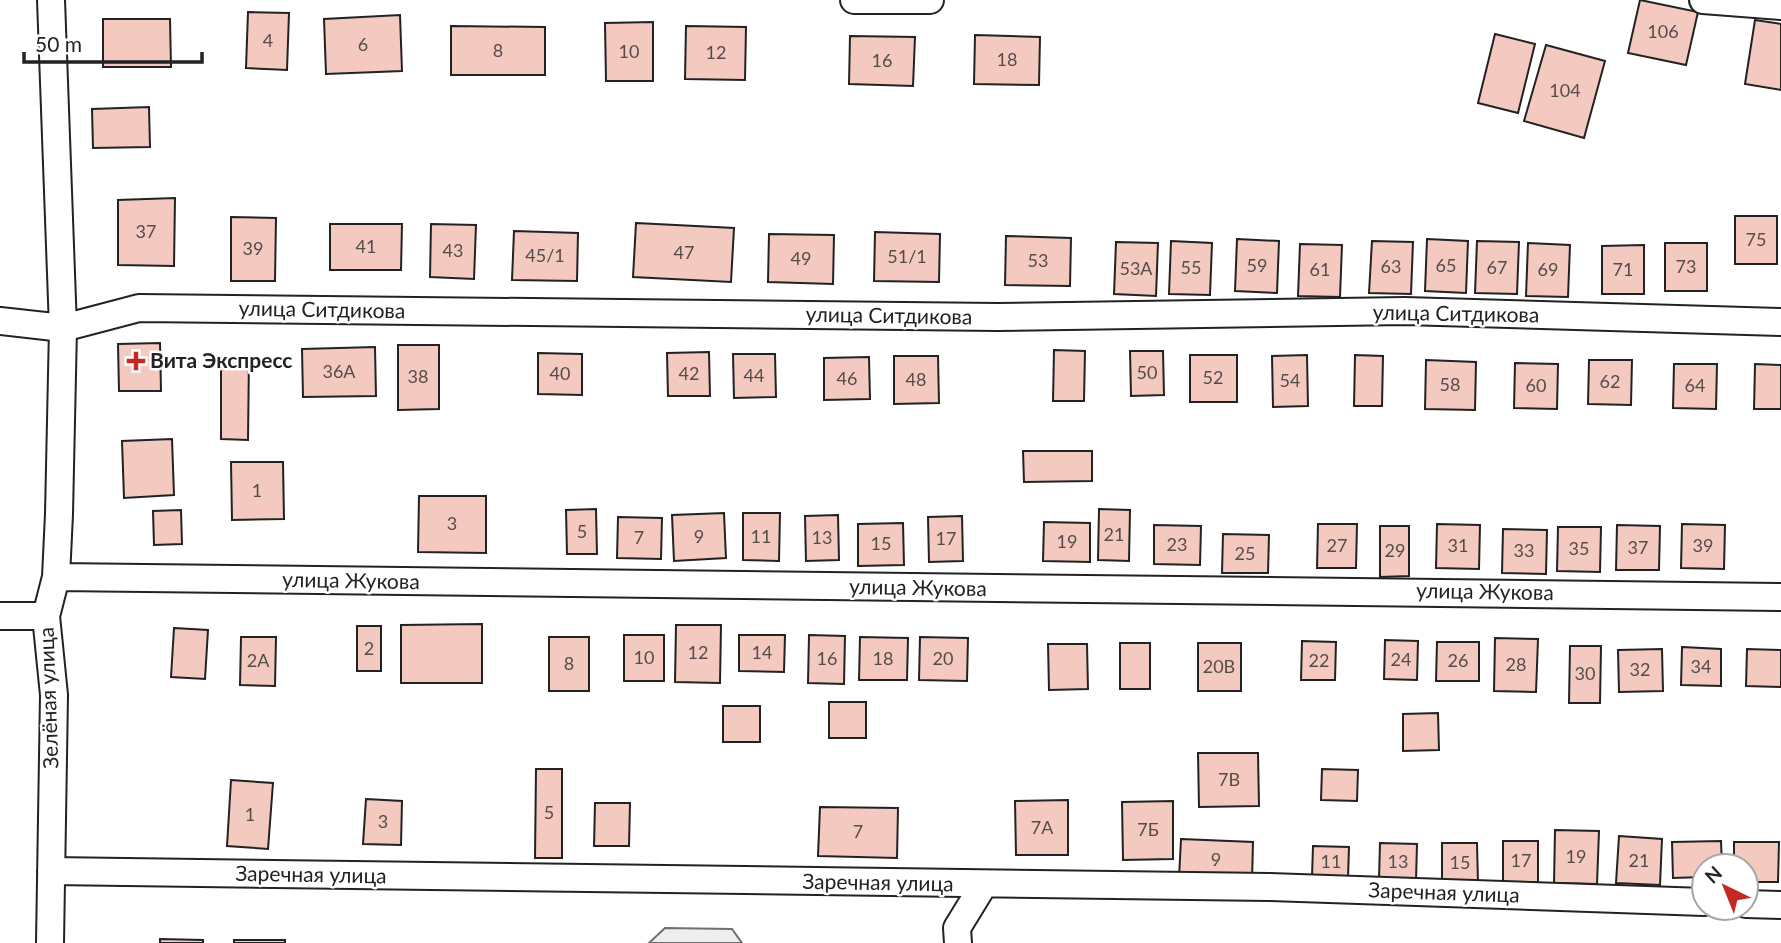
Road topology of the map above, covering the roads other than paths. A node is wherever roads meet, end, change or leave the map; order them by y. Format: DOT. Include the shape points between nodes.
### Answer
graph roads {
  1 [pos="51,0"];
  2 [pos="854,0"];
  3 [pos="930,0"];
  4 [pos="1703,0"];
  5 [pos="1781,6"];
  6 [pos="0,321"];
  7 [pos="1781,322"];
  8 [pos="62,328"];
  9 [pos="56,577"];
  10 [pos="1781,597"];
  11 [pos="0,616"];
  12 [pos="46,616"];
  13 [pos="51,871"];
  14 [pos="984,884"];
  15 [pos="1690,902"];
  16 [pos="1760,904"];
  17 [pos="1781,905"];
  18 [pos="50,943"];
  19 [pos="958,943"];
  1 -- 8 [label="street, Зелёная улица"];
  2 -- 3 [label="street"];
  4 -- 5 [label="street"];
  6 -- 8 [label="street, улица Ситдикова"];
  7 -- 8 [label="street, улица Ситдикова" via="1405,311 998,317 139,308"];
  8 -- 9 [label="street, Зелёная улица"];
  9 -- 10 [label="street, улица Жукова"];
  9 -- 12 [label="street, Зелёная улица"];
  11 -- 12 [label="street"];
  12 -- 13 [label="street, Зелёная улица" via="54,695"];
  13 -- 14 [label="street, Заречная улица"];
  13 -- 18 [label="street, Зелёная улица"];
  14 -- 15 [label="street, Заречная улица" via="1269,887"];
  14 -- 19 [label="street" via="957,928"];
  16 -- 17 [label="street"];
}
